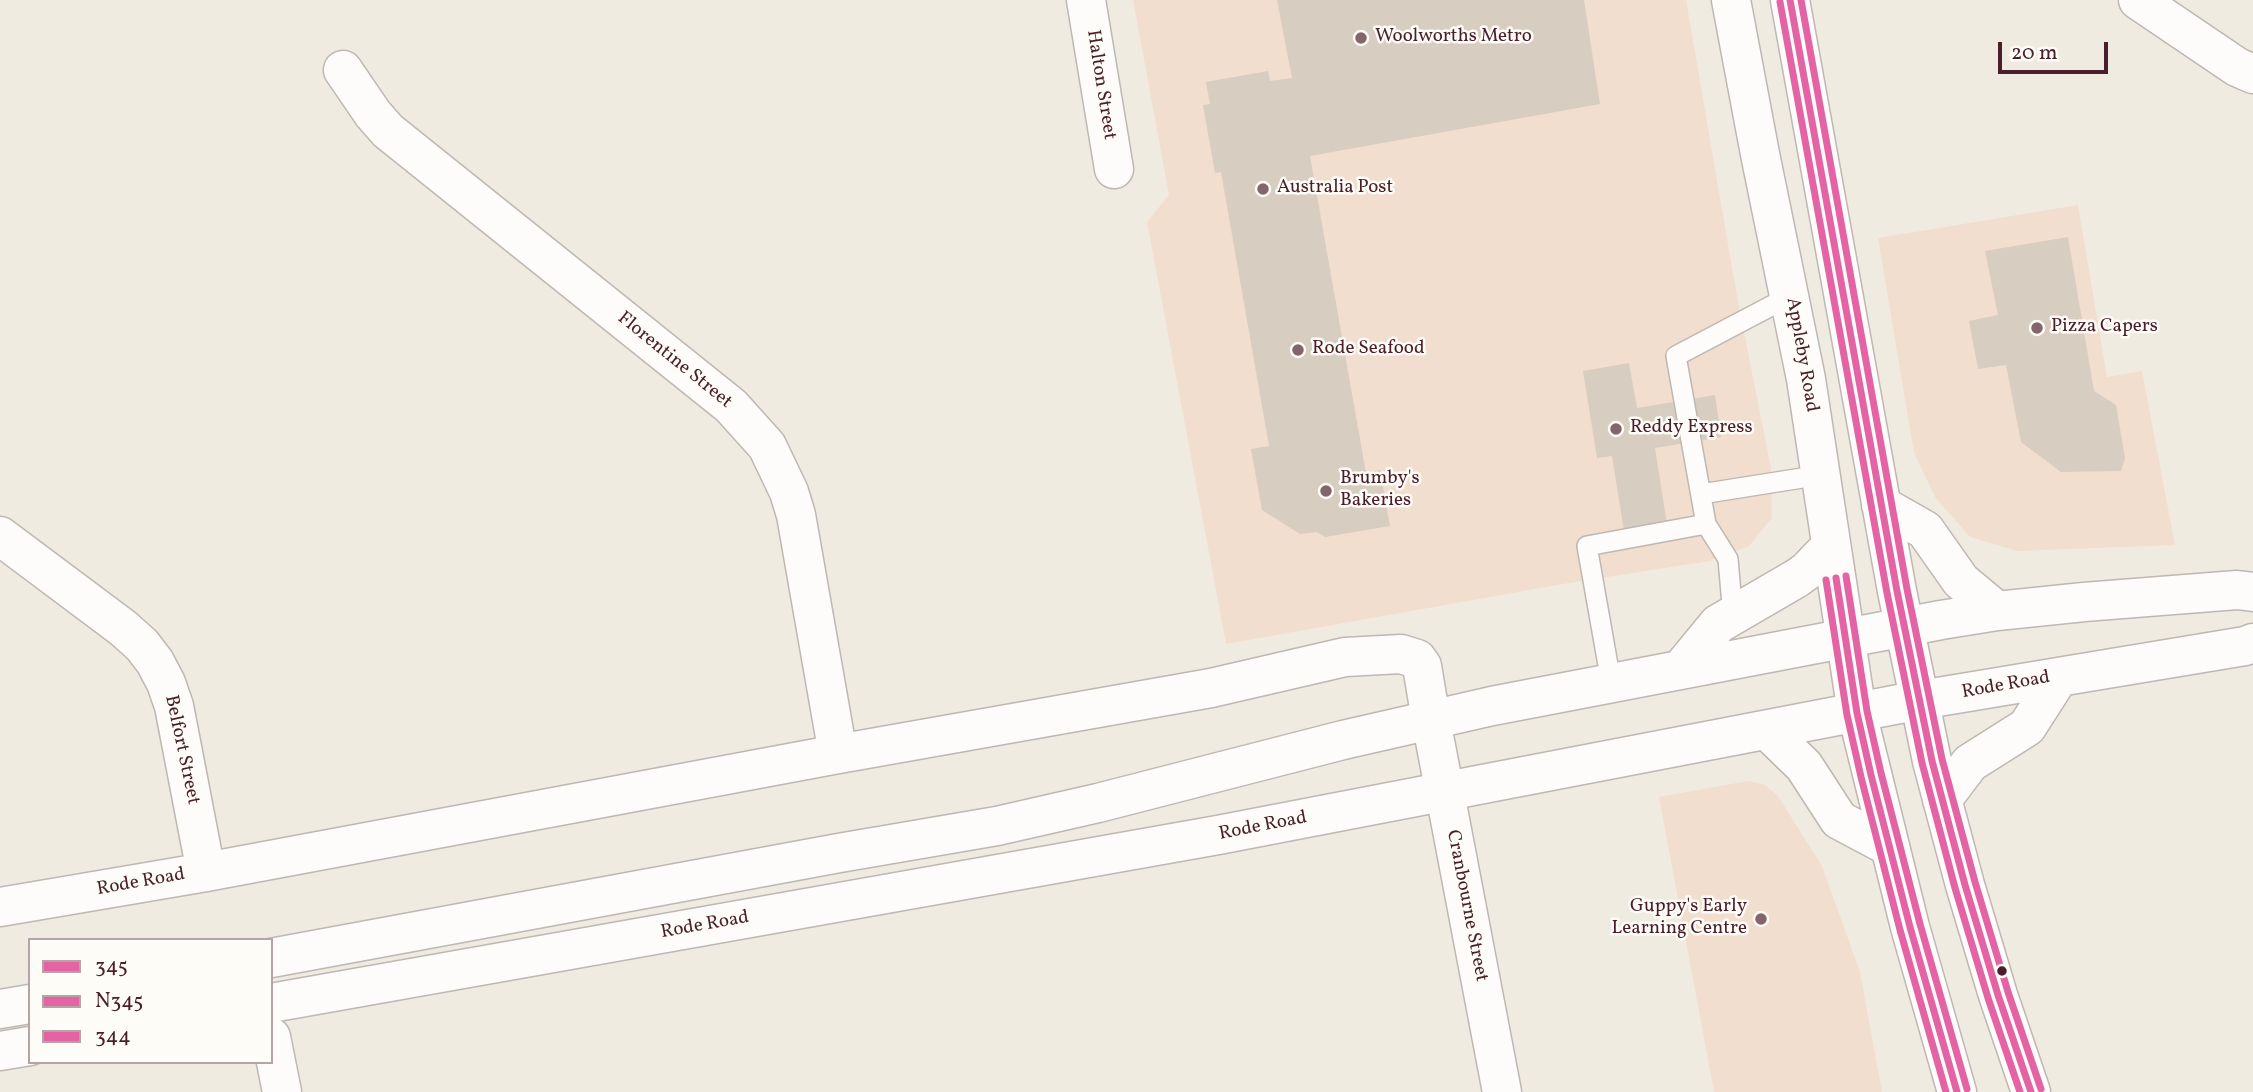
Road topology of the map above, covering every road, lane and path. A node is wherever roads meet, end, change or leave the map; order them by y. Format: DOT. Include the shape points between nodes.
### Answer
graph roads {
  1 [pos="1086,0"];
  2 [pos="1731,0"];
  3 [pos="1790,0"];
  4 [pos="2138,0"];
  5 [pos="343,71"];
  6 [pos="2253,74"];
  7 [pos="1114,169"];
  8 [pos="1790,296"];
  9 [pos="1821,475"];
  10 [pos="1701,494"];
  11 [pos="1881,505"];
  12 [pos="1706,524"];
  13 [pos="0,536"];
  14 [pos="1831,546"];
  15 [pos="2253,592"];
  16 [pos="1997,611"];
  17 [pos="1733,616"];
  18 [pos="1904,627"];
  19 [pos="1846,639"];
  20 [pos="2253,643"];
  21 [pos="1681,669"];
  22 [pos="2059,677"];
  23 [pos="1611,682"];
  24 [pos="1920,700"];
  25 [pos="1857,713"];
  26 [pos="1431,720"];
  27 [pos="1768,731"];
  28 [pos="838,754"];
  29 [pos="1443,792"];
  30 [pos="1942,800"];
  31 [pos="1890,848"];
  32 [pos="206,872"];
  33 [pos="0,907"];
  34 [pos="273,958"];
  35 [pos="273,1003"];
  36 [pos="28,1004"];
  37 [pos="0,1009"];
  38 [pos="28,1046"];
  39 [pos="273,1047"];
  40 [pos="0,1051"];
  41 [pos="282,1092"];
  42 [pos="1502,1092"];
  43 [pos="1958,1092"];
  44 [pos="2031,1092"];
  1 -- 7 [label="main road, Halton Street"];
  2 -- 8 [label="main road, Appleby Road"];
  3 -- 11 [label="main road"];
  4 -- 6 [label="main road"];
  5 -- 28 [label="main road, Florentine Street" via="388,131 731,407 767,446 796,515"];
  8 -- 9 [label="main road, Appleby Road"];
  8 -- 10 [label="lane" via="1675,356"];
  9 -- 10 [label="lane"];
  9 -- 14 [label="main road, Appleby Road"];
  10 -- 12 [label="lane"];
  11 -- 16 [label="main road" via="1925,530 1961,581"];
  11 -- 18 [label="main road"];
  12 -- 17 [label="lane" via="1728,559"];
  12 -- 23 [label="lane" via="1587,546"];
  13 -- 32 [label="main road, Belfort Street" via="123,628 155,662 174,706"];
  14 -- 17 [label="main road" via="1797,578"];
  14 -- 19 [label="main road, Appleby Road"];
  15 -- 16 [label="main road"];
  16 -- 18 [label="main road"];
  17 -- 21 [label="main road" via="1718,624"];
  18 -- 19 [label="main road"];
  18 -- 24 [label="main road"];
  19 -- 21 [label="main road"];
  19 -- 25 [label="main road, Appleby Road"];
  20 -- 22 [label="main road, Rode Road"];
  21 -- 23 [label="main road"];
  22 -- 24 [label="main road, Rode Road"];
  22 -- 30 [label="main road" via="2026,727 1970,763"];
  23 -- 26 [label="main road"];
  24 -- 25 [label="main road, Rode Road"];
  24 -- 30 [label="main road"];
  25 -- 27 [label="main road, Rode Road"];
  25 -- 31 [label="main road, Appleby Road"];
  26 -- 28 [label="main road, Rode Road" via="1420,662 1401,654 1368,655 1198,691"];
  26 -- 29 [label="main road, Cranbourne Street"];
  26 -- 34 [label="main road" via="996,826"];
  27 -- 29 [label="main road, Rode Road"];
  27 -- 31 [label="main road" via="1804,766 1839,820"];
  28 -- 32 [label="main road, Rode Road"];
  29 -- 35 [label="main road, Rode Road"];
  29 -- 42 [label="main road, Cranbourne Street"];
  30 -- 44 [label="main road"];
  31 -- 43 [label="main road, Appleby Road"];
  32 -- 33 [label="main road, Rode Road"];
  36 -- 37 [label="main road"];
  38 -- 40 [label="main road"];
  39 -- 41 [label="main road"];
}
